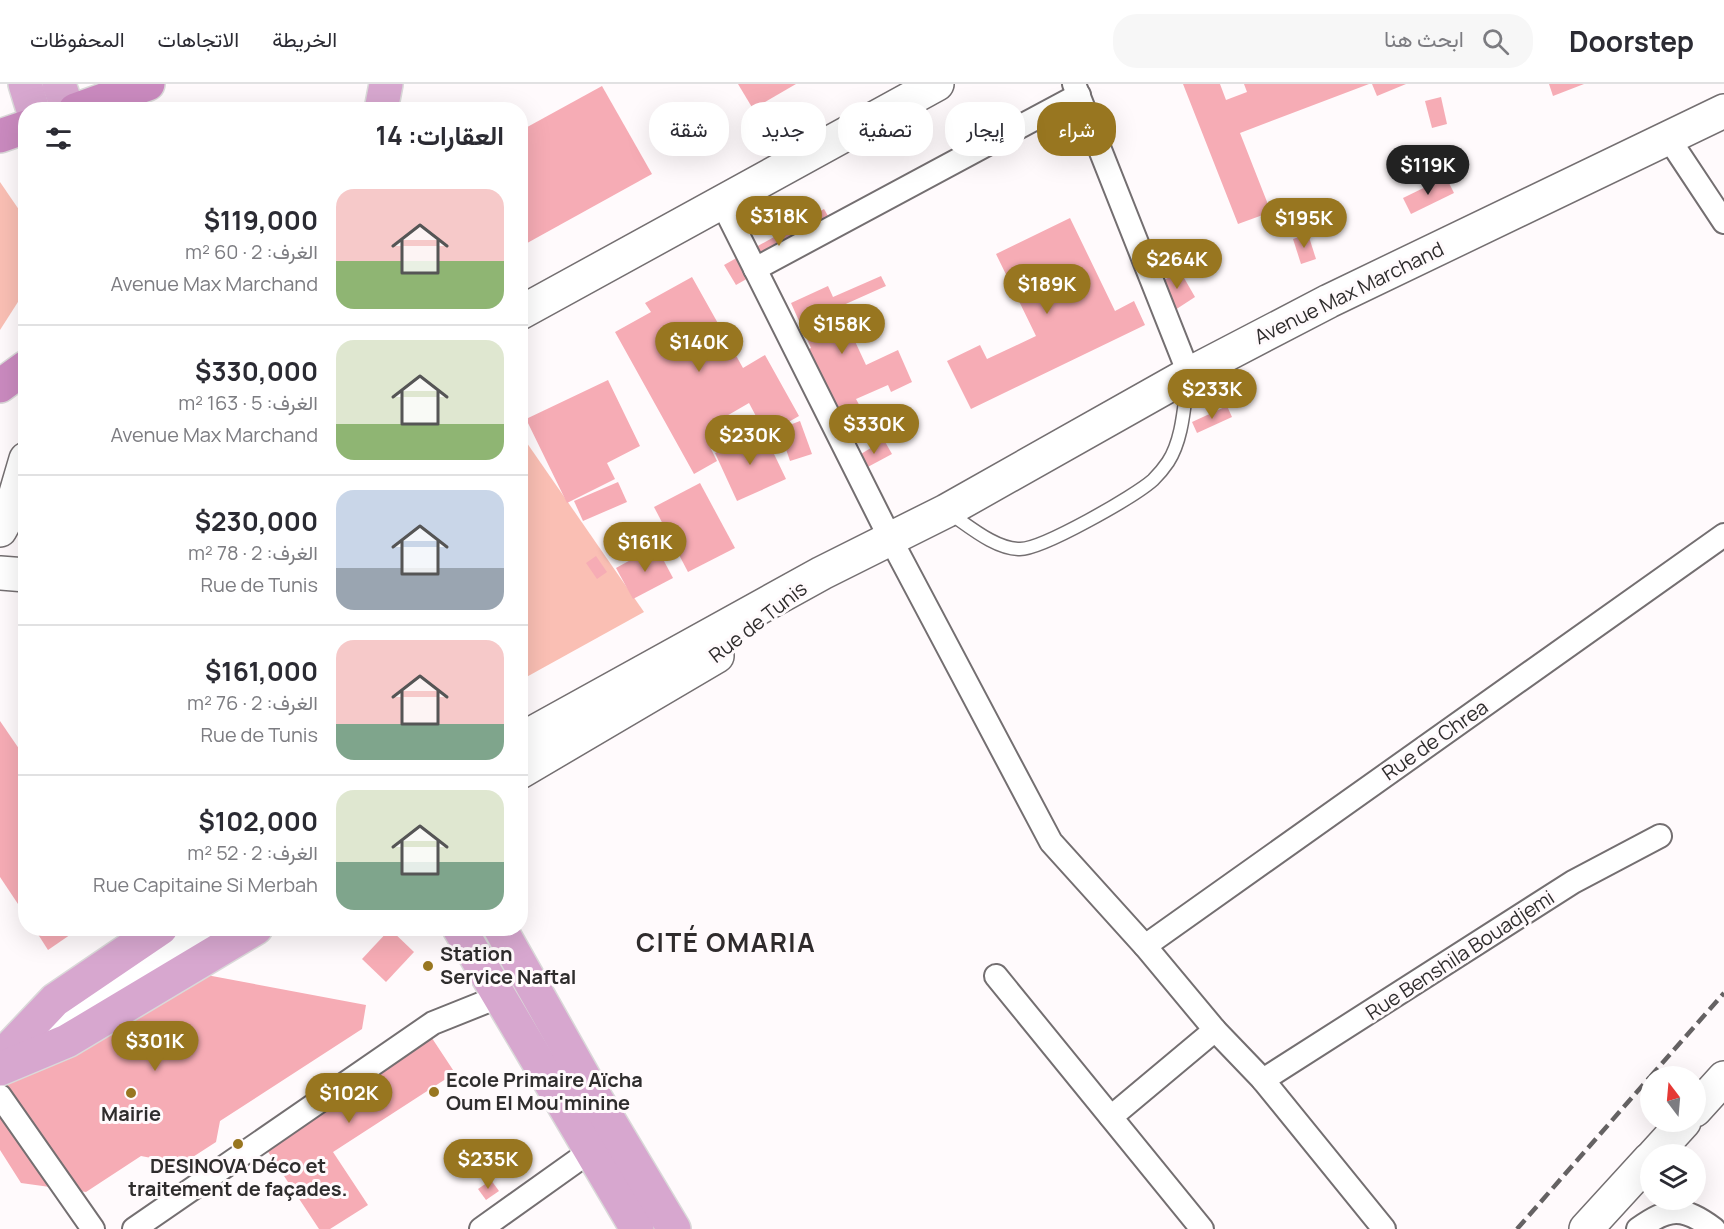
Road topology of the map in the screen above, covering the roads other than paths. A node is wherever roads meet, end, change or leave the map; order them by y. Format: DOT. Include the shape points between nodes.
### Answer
graph roads {
  1 [pos="25,84"];
  2 [pos="59,84"];
  3 [pos="148,84"];
  4 [pos="386,84"];
  5 [pos="937,84"];
  6 [pos="1076,90"];
  7 [pos="31,102"];
  8 [pos="65,102"];
  9 [pos="97,102"];
  10 [pos="383,102"];
  11 [pos="1724,111"];
  12 [pos="18,130"];
  13 [pos="0,136"];
  14 [pos="1669,139"];
  15 [pos="722,203"];
  16 [pos="1724,222"];
  17 [pos="755,269"];
  18 [pos="528,309"];
  19 [pos="18,373"];
  20 [pos="1189,374"];
  21 [pos="0,386"];
  22 [pos="18,486"];
  23 [pos="946,511"];
  24 [pos="0,530"];
  25 [pos="1724,535"];
  26 [pos="890,538"];
  27 [pos="0,573"];
  28 [pos="822,573"];
  29 [pos="18,574"];
  30 [pos="528,736"];
  31 [pos="528,767"];
  32 [pos="1660,836"];
  33 [pos="149,936"];
  34 [pos="203,936"];
  35 [pos="243,936"];
  36 [pos="460,936"];
  37 [pos="505,936"];
  38 [pos="1145,946"];
  39 [pos="996,976"];
  40 [pos="498,997"];
  41 [pos="1215,1030"];
  42 [pos="0,1058"];
  43 [pos="0,1067"];
  44 [pos="1724,1078"];
  45 [pos="1263,1080"];
  46 [pos="0,1096"];
  47 [pos="1706,1098"];
  48 [pos="1111,1117"];
  49 [pos="1675,1132"];
  50 [pos="1664,1144"];
  51 [pos="590,1152"];
  52 [pos="1640,1170"];
  53 [pos="93,1229"];
  54 [pos="134,1229"];
  55 [pos="481,1229"];
  56 [pos="637,1229"];
  57 [pos="674,1229"];
  58 [pos="1202,1229"];
  59 [pos="1384,1229"];
  60 [pos="1586,1229"];
  61 [pos="1638,1229"];
  62 [pos="1714,1229"];
  1 -- 7 [label="main road"];
  2 -- 8 [label="main road"];
  3 -- 9 [label="highway"];
  4 -- 10 [label="main road"];
  5 -- 15 [label="main road"];
  6 -- 17 [label="street"];
  6 -- 20 [label="street"];
  11 -- 14 [label="main road, Avenue Max Marchand"];
  12 -- 13 [label="highway"];
  14 -- 16 [label="street"];
  14 -- 20 [label="main road, Avenue Max Marchand" via="1329,302"];
  15 -- 17 [label="street"];
  15 -- 18 [label="main road"];
  17 -- 26 [label="street"];
  19 -- 21 [label="highway"];
  20 -- 23 [label="main road, Avenue Max Marchand"];
  20 -- 23 [label="lane" via="1178,440 1154,479 1138,491 1043,544 1021,549 999,545"];
  22 -- 24 [label="main road"];
  23 -- 26 [label="main road, Avenue Max Marchand"];
  25 -- 38 [label="street, Rue de Chrea"];
  26 -- 28 [label="main road, Avenue Max Marchand"];
  26 -- 38 [label="street" via="1051,842"];
  27 -- 29 [label="main road"];
  28 -- 30 [label="main road, Rue de Tunis"];
  28 -- 31 [label="main road, Rue de Tunis" via="715,658"];
  32 -- 45 [label="street, Rue Benshila Bouadjemi" via="1574,882"];
  33 -- 42 [label="main road" via="55,1000"];
  34 -- 43 [label="main road"];
  35 -- 43 [label="main road" via="67,1041"];
  36 -- 40 [label="main road"];
  37 -- 57 [label="main road"];
  38 -- 41 [label="street"];
  39 -- 48 [label="street"];
  40 -- 51 [label="main road"];
  40 -- 54 [label="street" via="433,1023"];
  41 -- 45 [label="street"];
  41 -- 48 [label="street"];
  44 -- 47 [label="main road"];
  45 -- 59 [label="street"];
  46 -- 53 [label="street"];
  48 -- 58 [label="street"];
  49 -- 50 [label="main road"];
  51 -- 55 [label="street"];
  51 -- 56 [label="main road"];
  52 -- 60 [label="main road"];
  61 -- 62 [label="street" via="1657,1216 1677,1210 1697,1216"];
}
